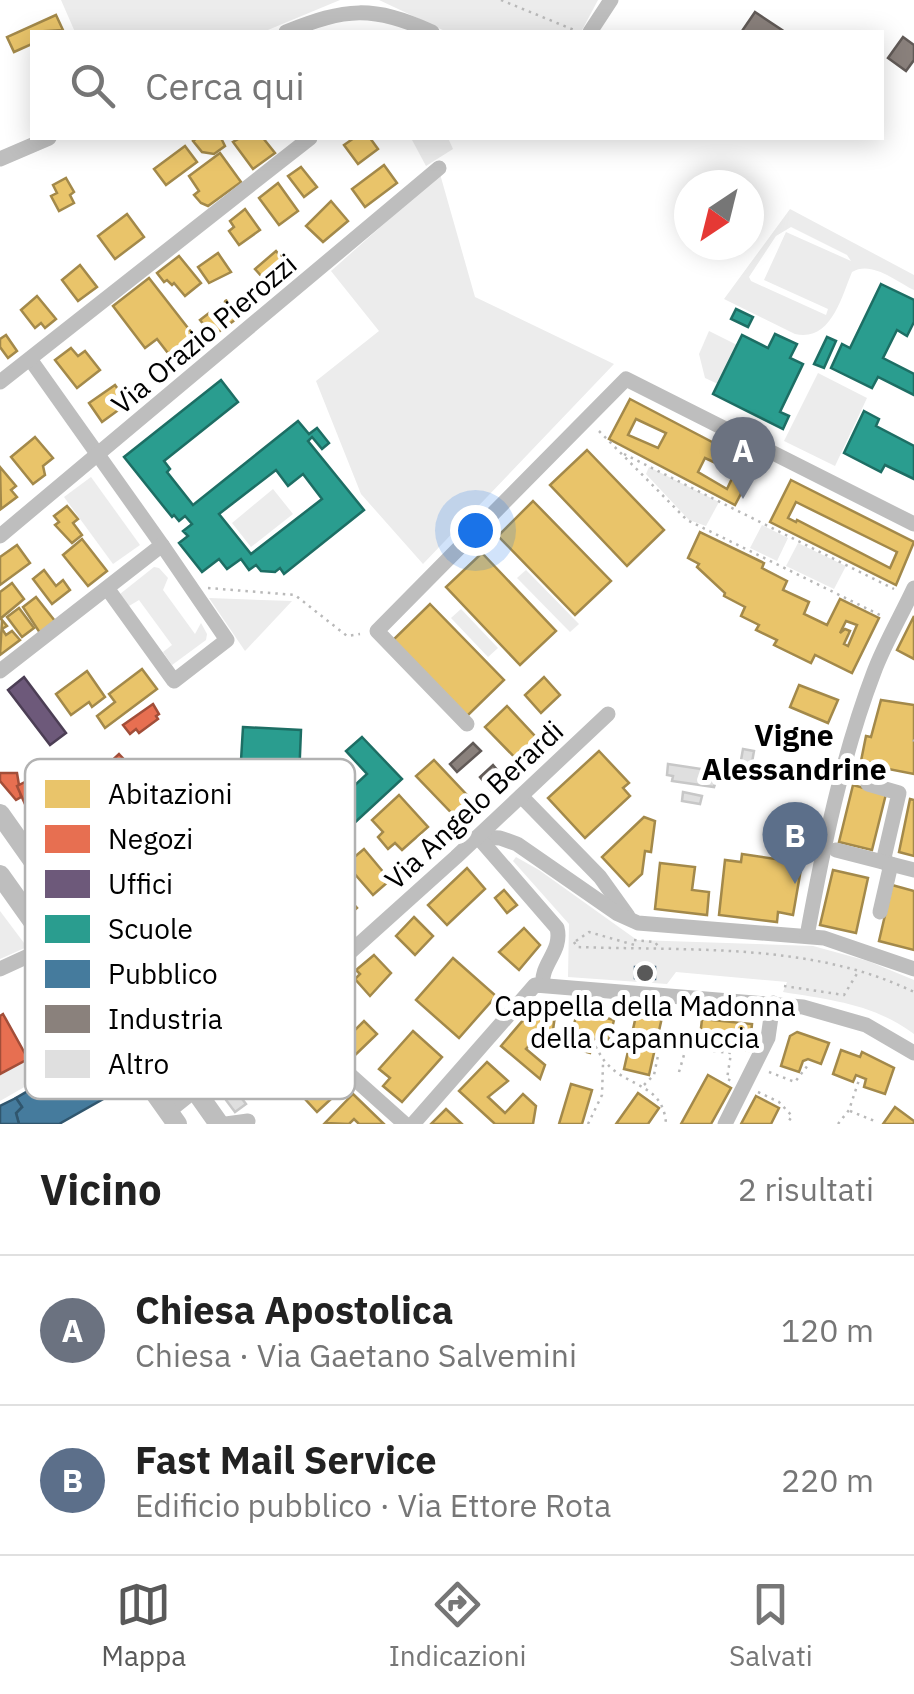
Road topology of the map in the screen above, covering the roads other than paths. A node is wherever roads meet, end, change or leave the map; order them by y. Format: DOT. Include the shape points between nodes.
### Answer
graph roads {
  1 [pos="612,0"];
  2 [pos="593,28"];
  3 [pos="292,30"];
  4 [pos="427,30"];
  5 [pos="45,140"];
  6 [pos="307,140"];
  7 [pos="0,160"];
  8 [pos="439,168"];
  9 [pos="30,359"];
  10 [pos="0,382"];
  11 [pos="99,457"];
  12 [pos="914,524"];
  13 [pos="0,536"];
  14 [pos="162,545"];
  15 [pos="107,588"];
  16 [pos="914,588"];
  17 [pos="0,670"];
  18 [pos="608,714"];
  19 [pos="467,724"];
  20 [pos="868,784"];
  21 [pos="521,796"];
  22 [pos="0,814"];
  23 [pos="478,837"];
  24 [pos="25,849"];
  25 [pos="836,850"];
  26 [pos="887,863"];
  27 [pos="914,870"];
  28 [pos="0,875"];
  29 [pos="25,910"];
  30 [pos="880,912"];
  31 [pos="632,921"];
  32 [pos="807,936"];
  33 [pos="355,948"];
  34 [pos="25,958"];
  35 [pos="914,969"];
  36 [pos="0,970"];
  37 [pos="543,986"];
  38 [pos="774,1004"];
  39 [pos="914,1054"];
  40 [pos="355,1080"];
  41 [pos="189,1099"];
  42 [pos="203,1099"];
  43 [pos="172,1118"];
  44 [pos="248,1121"];
  45 [pos="223,1124"];
  46 [pos="404,1124"];
  47 [pos="413,1124"];
  48 [pos="725,1124"];
  1 -- 2 [label="street"];
  3 -- 4 [label="street" via="356,12 386,13"];
  5 -- 7 [label="street"];
  6 -- 9 [label="street"];
  8 -- 11 [label="street, Via Orazio Pierozzi"];
  9 -- 10 [label="street"];
  9 -- 11 [label="street"];
  11 -- 13 [label="street, Via Orazio Pierozzi"];
  11 -- 14 [label="street"];
  12 -- 19 [label="street" via="626,379 376,631"];
  14 -- 15 [label="street"];
  14 -- 15 [label="street" via="227,640 174,680"];
  15 -- 17 [label="street"];
  16 -- 32 [label="street" via="858,721"];
  18 -- 21 [label="street, Via Angelo Berardi"];
  20 -- 26 [label="street" via="899,793"];
  21 -- 23 [label="street, Via Angelo Berardi"];
  21 -- 31 [label="street" via="600,877"];
  22 -- 24 [label="main road"];
  23 -- 31 [label="street" via="517,844"];
  23 -- 33 [label="street, Via Angelo Berardi"];
  23 -- 37 [label="street" via="558,931"];
  25 -- 26 [label="street"];
  26 -- 27 [label="street"];
  26 -- 30 [label="street"];
  28 -- 29 [label="main road"];
  31 -- 32 [label="street"];
  32 -- 35 [label="street"];
  34 -- 36 [label="street"];
  37 -- 38 [label="street"];
  37 -- 47 [label="street" via="532,986"];
  38 -- 39 [label="street" via="853,1020"];
  38 -- 48 [label="street" via="771,1028"];
  40 -- 46 [label="street"];
  41 -- 43 [label="street, Via Angelo Berardi"];
  42 -- 45 [label="main road"];
  44 -- 45 [label="street"];
}
